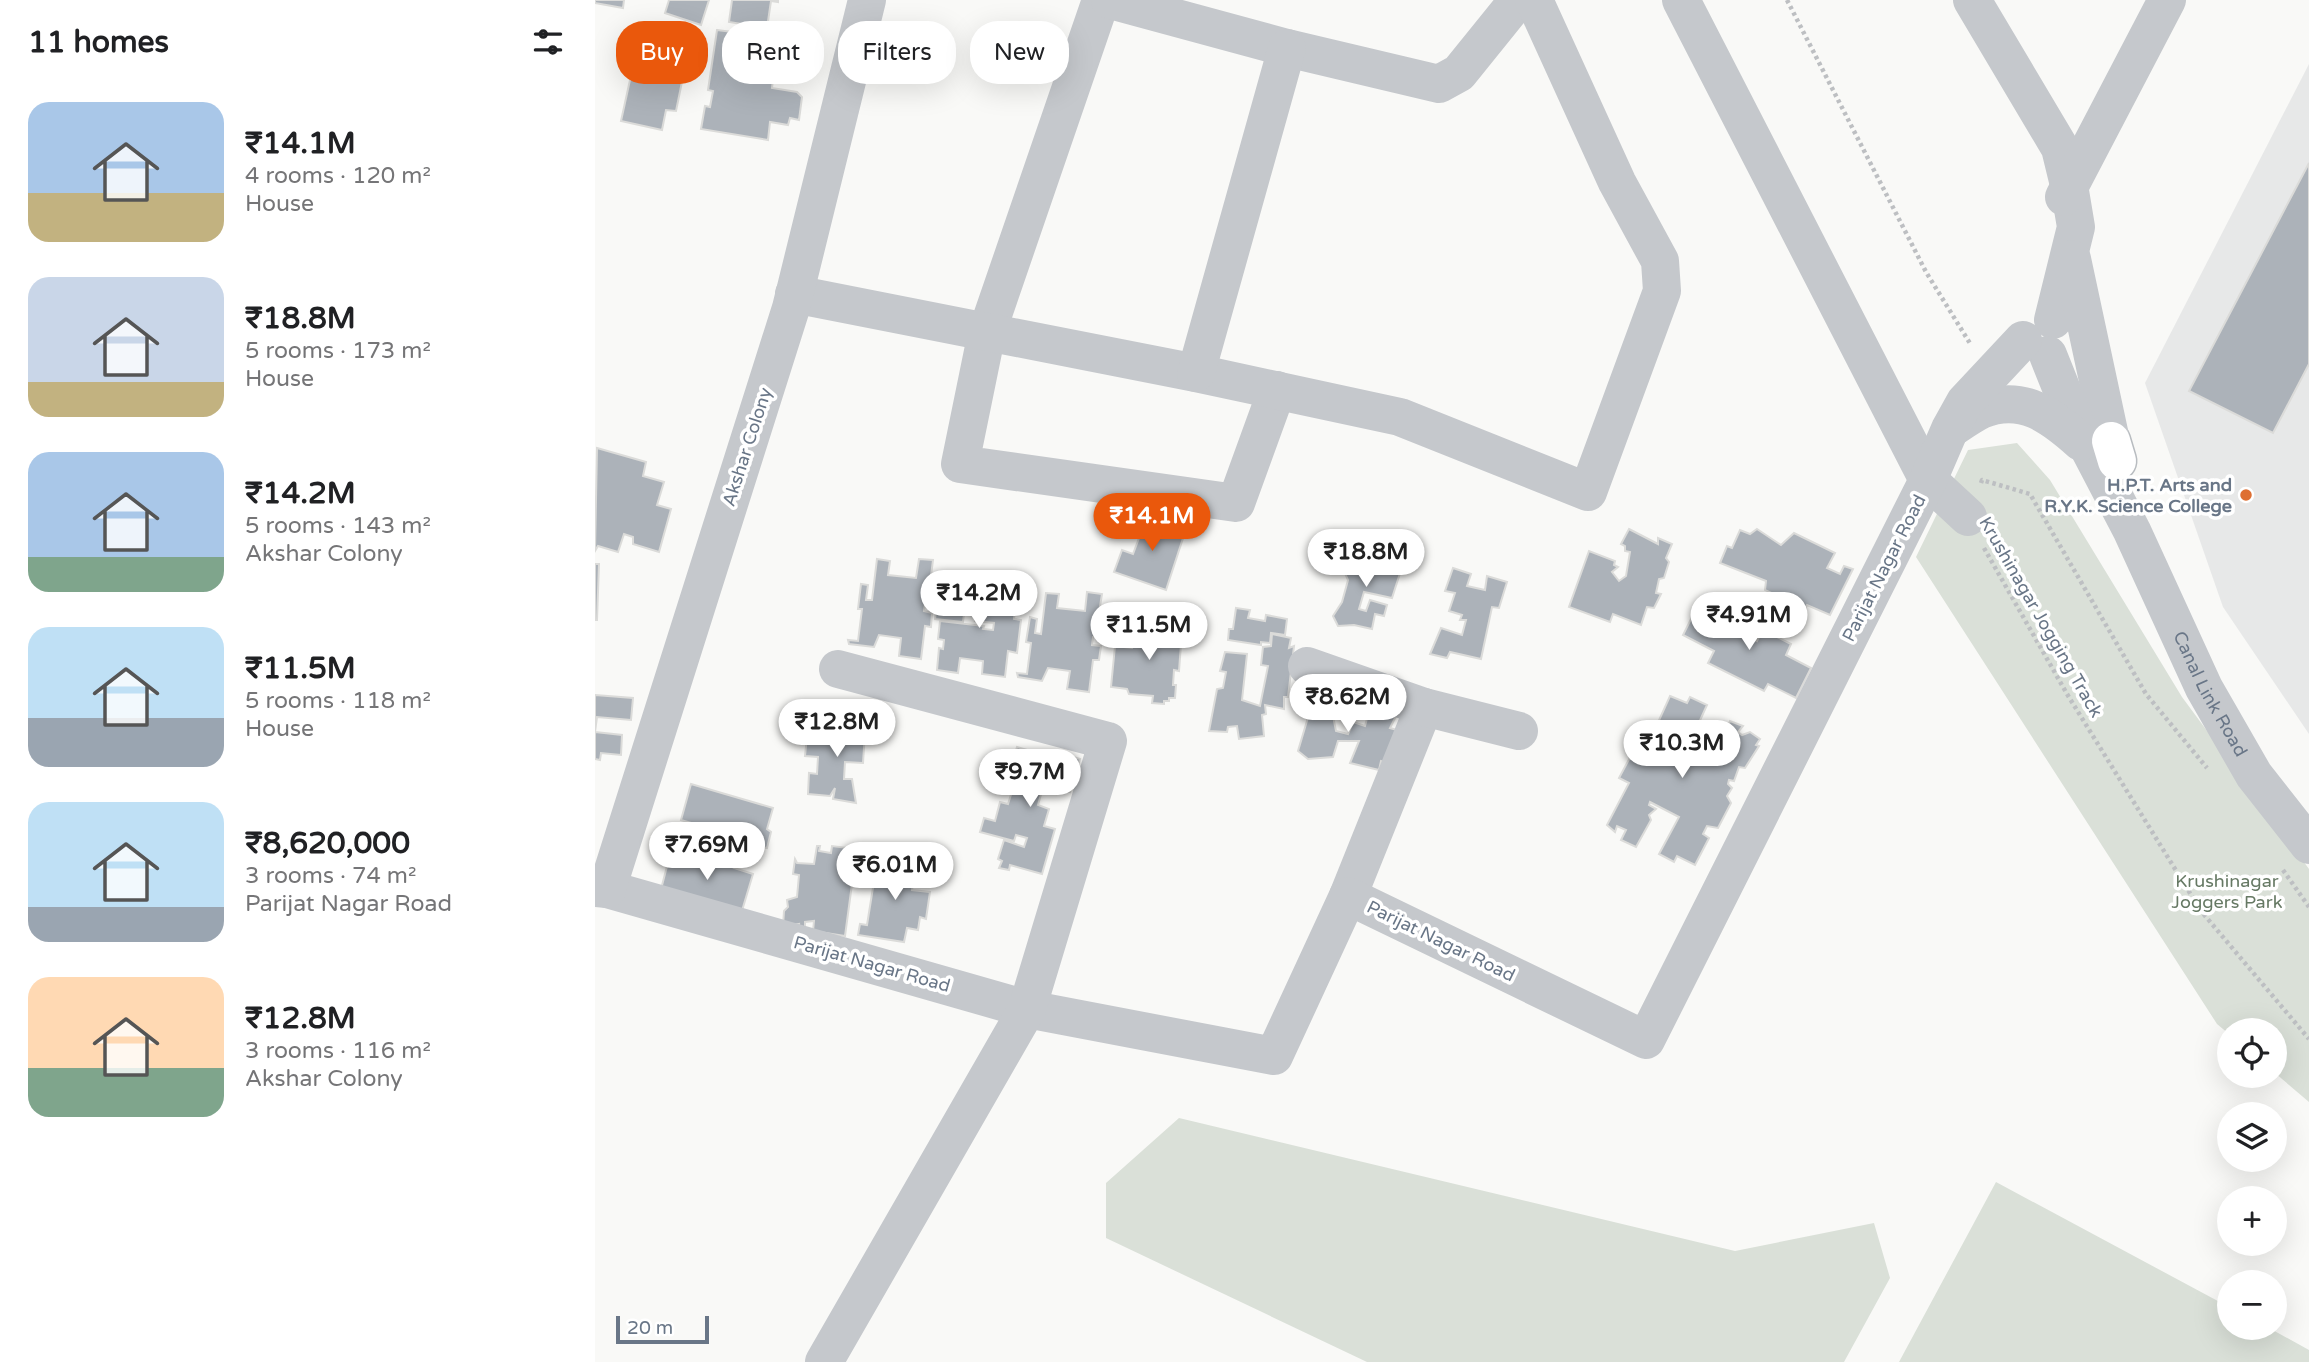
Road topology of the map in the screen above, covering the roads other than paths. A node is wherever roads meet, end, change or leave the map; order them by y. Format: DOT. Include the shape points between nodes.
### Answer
graph roads {
  1 [pos="867,0"];
  2 [pos="1101,0"];
  3 [pos="1110,0"];
  4 [pos="1518,0"];
  5 [pos="1534,0"];
  6 [pos="1681,0"];
  7 [pos="1972,0"];
  8 [pos="2167,0"];
  9 [pos="1287,48"];
  10 [pos="2016,75"];
  11 [pos="2099,129"];
  12 [pos="2069,184"];
  13 [pos="2066,237"];
  14 [pos="794,294"];
  15 [pos="987,332"];
  16 [pos="2043,337"];
  17 [pos="1196,373"];
  18 [pos="1277,390"];
  19 [pos="1974,405"];
  20 [pos="2105,450"];
  21 [pos="1928,480"];
  22 [pos="1968,517"];
  23 [pos="1307,666"];
  24 [pos="838,669"];
  25 [pos="1424,708"];
  26 [pos="1519,731"];
  27 [pos="2293,854"];
  28 [pos="601,889"];
  29 [pos="1348,896"];
  30 [pos="1027,1009"];
  31 [pos="824,1362"];
  1 -- 14 [label="street, Akshar Colony"];
  2 -- 15 [label="street"];
  3 -- 9 [label="street"];
  4 -- 9 [label="street" via="1459,73 1439,84"];
  5 -- 18 [label="street" via="1616,182 1660,261 1662,290 1588,492 1400,417"];
  6 -- 21 [label="street"];
  7 -- 10 [label="street, Canal Link Road"];
  8 -- 11 [label="street"];
  9 -- 17 [label="street"];
  10 -- 12 [label="street, Canal Link Road" via="2060,148"];
  10 -- 13 [label="street, Canal Link Road"];
  11 -- 12 [label="street"];
  11 -- 13 [label="street"];
  12 -- 13 [label="street, Canal Link Road"];
  13 -- 16 [label="street, Canal Link Road"];
  13 -- 20 [label="street, Canal Link Road"];
  14 -- 15 [label="street"];
  14 -- 28 [label="street, Akshar Colony"];
  15 -- 17 [label="street"];
  15 -- 18 [label="street" via="960,464 1236,503"];
  16 -- 19 [label="street"];
  16 -- 20 [label="street"];
  17 -- 18 [label="street"];
  19 -- 20 [label="street" via="2040,410"];
  19 -- 21 [label="street"];
  20 -- 27 [label="street, Canal Link Road" via="2132,531 2204,688"];
  21 -- 22 [label="street"];
  21 -- 29 [label="street, Parijat Nagar Road" via="1646,1040"];
  23 -- 25 [label="street"];
  24 -- 30 [label="street" via="1108,741"];
  25 -- 26 [label="street"];
  25 -- 29 [label="street"];
  28 -- 30 [label="street, Parijat Nagar Road"];
  29 -- 30 [label="street, Parijat Nagar Road" via="1274,1056"];
  30 -- 31 [label="street"];
}
